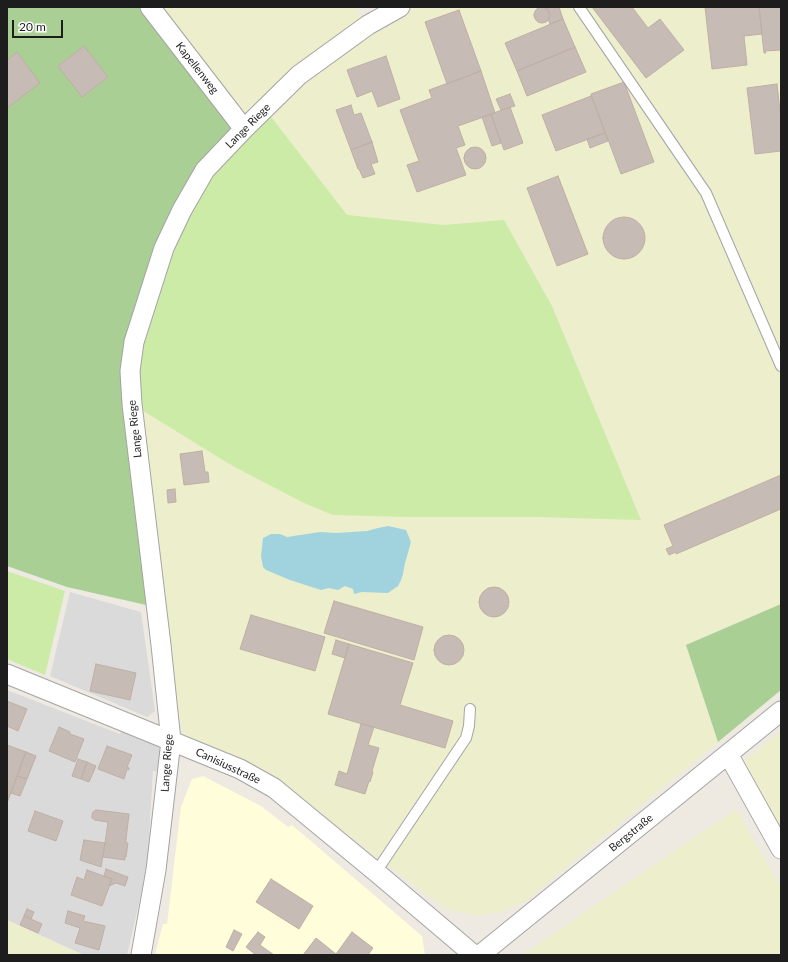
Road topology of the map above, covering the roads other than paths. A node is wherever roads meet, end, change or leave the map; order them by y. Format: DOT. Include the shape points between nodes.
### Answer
graph roads {
  1 [pos="150,7"];
  2 [pos="400,7"];
  3 [pos="578,7"];
  4 [pos="244,129"];
  5 [pos="781,366"];
  6 [pos="7,674"];
  7 [pos="470,709"];
  8 [pos="781,711"];
  9 [pos="171,741"];
  10 [pos="728,754"];
  11 [pos="781,849"];
  12 [pos="376,872"];
  13 [pos="141,955"];
  14 [pos="474,955"];
  15 [pos="480,955"];
  1 -- 4 [label="street, Kapellenweg"];
  2 -- 4 [label="street, Lange Riege" via="368,25 299,75"];
  3 -- 5 [label="lane" via="706,193"];
  4 -- 9 [label="street, Lange Riege" via="205,170 164,248 134,342 130,371"];
  6 -- 9 [label="street, Canisiusstraße"];
  7 -- 12 [label="lane" via="466,738"];
  8 -- 10 [label="street, Bergstraße"];
  9 -- 12 [label="street, Canisiusstraße" via="240,769 274,788"];
  9 -- 13 [label="street, Lange Riege" via="156,870"];
  10 -- 11 [label="street"];
  10 -- 15 [label="street, Bergstraße"];
  12 -- 14 [label="street, Canisiusstraße"];
}
